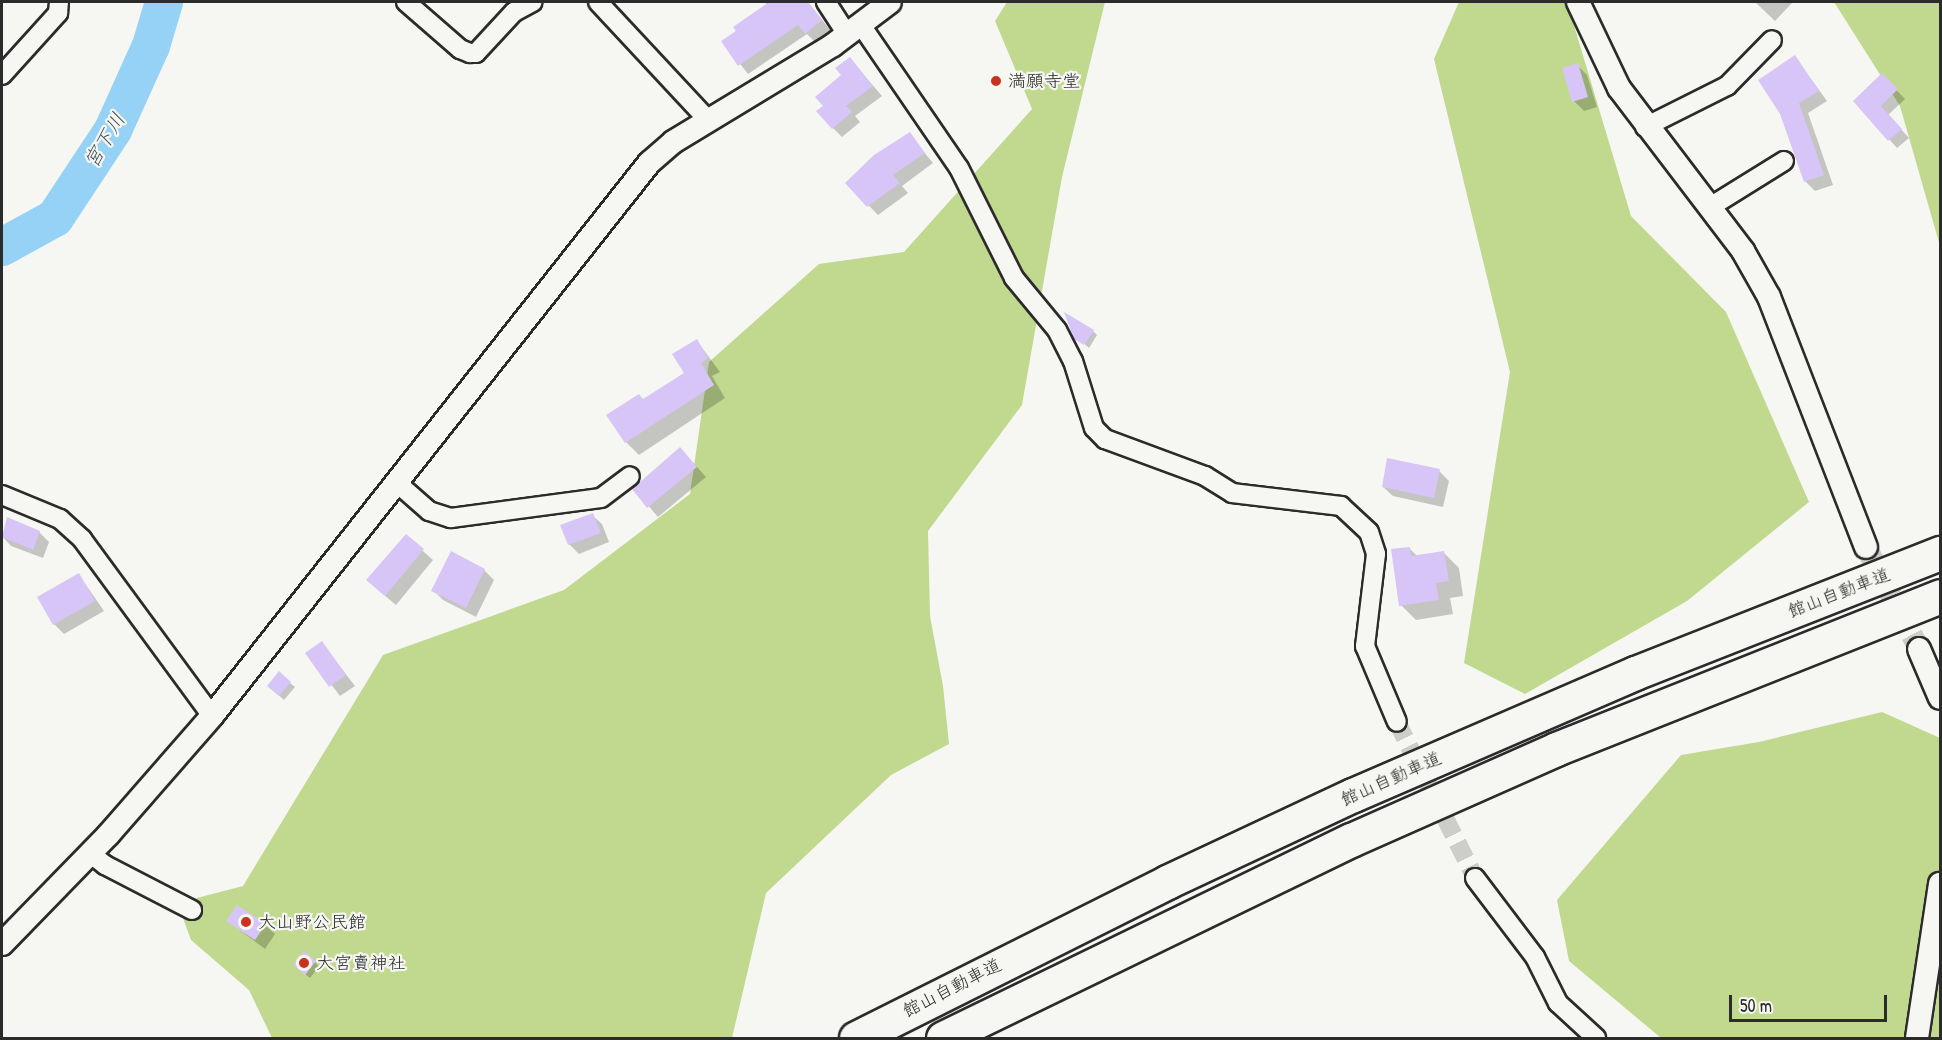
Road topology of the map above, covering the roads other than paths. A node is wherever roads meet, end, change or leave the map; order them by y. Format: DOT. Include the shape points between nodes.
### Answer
graph roads {
  1 [pos="59,2"];
  2 [pos="406,2"];
  3 [pos="533,2"];
  4 [pos="598,2"];
  5 [pos="826,2"];
  6 [pos="890,2"];
  7 [pos="1578,2"];
  8 [pos="854,29"];
  9 [pos="1772,40"];
  10 [pos="2,75"];
  11 [pos="707,119"];
  12 [pos="1645,127"];
  13 [pos="1784,161"];
  14 [pos="1710,207"];
  15 [pos="630,476"];
  16 [pos="396,482"];
  17 [pos="2,495"];
  18 [pos="1866,547"];
  19 [pos="1941,553"];
  20 [pos="1941,596"];
  21 [pos="1919,649"];
  22 [pos="1941,698"];
  23 [pos="212,716"];
  24 [pos="1397,722"];
  25 [pos="91,854"];
  26 [pos="1475,878"];
  27 [pos="1941,884"];
  28 [pos="192,910"];
  29 [pos="2,944"];
  30 [pos="856,1038"];
  31 [pos="943,1038"];
  32 [pos="1596,1038"];
  33 [pos="1917,1038"];
  1 -- 10 [label="street" via="58,13"];
  2 -- 3 [label="street" via="460,49 476,53 514,12"];
  4 -- 11 [label="street"];
  5 -- 8 [label="street"];
  6 -- 8 [label="street"];
  7 -- 12 [label="street" via="1618,88"];
  8 -- 11 [label="street"];
  8 -- 24 [label="street" via="959,168 1014,278 1057,330 1084,392 1094,428 1105,439 1205,476 1232,493 1341,506 1369,532 1376,554 1365,646"];
  9 -- 12 [label="street" via="1727,86"];
  11 -- 16 [label="street" via="649,163"];
  12 -- 14 [label="street"];
  13 -- 14 [label="street"];
  14 -- 18 [label="street" via="1743,251 1770,297"];
  15 -- 16 [label="street" via="601,498 451,518 429,511"];
  16 -- 23 [label="street"];
  17 -- 23 [label="street" via="60,519 82,539"];
  19 -- 30 [label="highway, 館山自動車道" via="1635,673 1353,795 1156,886"];
  20 -- 31 [label="highway" via="1556,749 1362,835"];
  21 -- 22 [label="street"];
  23 -- 25 [label="street"];
  25 -- 28 [label="street"];
  25 -- 29 [label="street"];
  26 -- 32 [label="street" via="1535,957 1558,1003"];
  27 -- 33 [label="street"];
}
